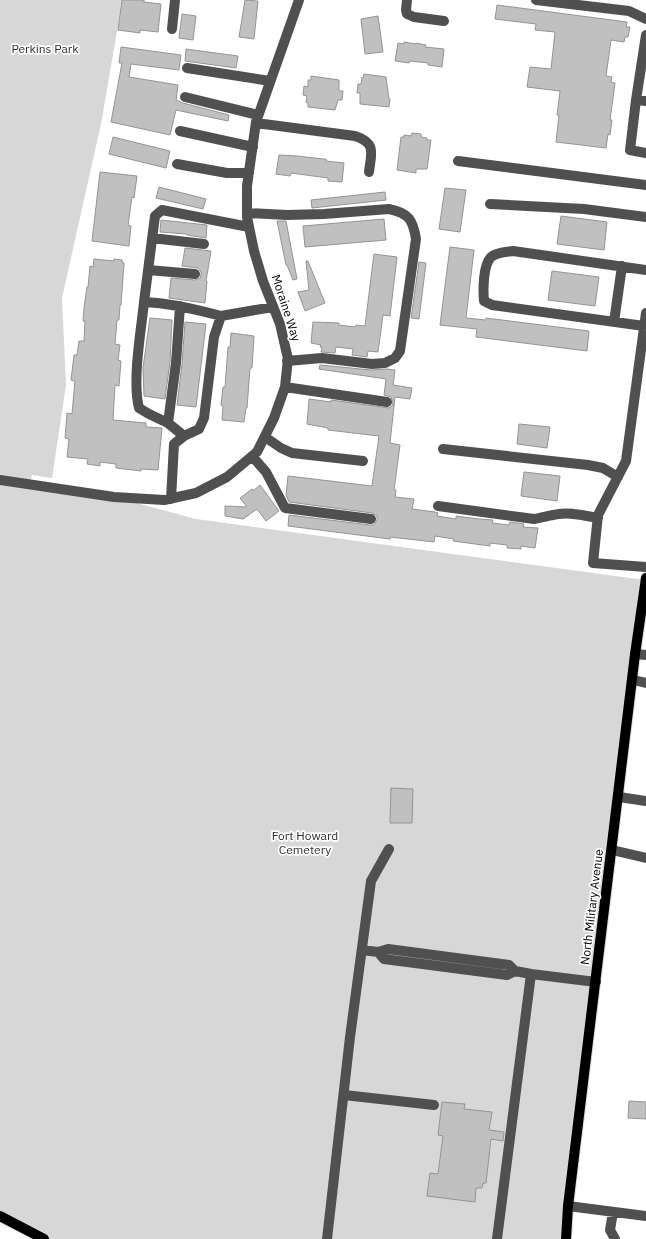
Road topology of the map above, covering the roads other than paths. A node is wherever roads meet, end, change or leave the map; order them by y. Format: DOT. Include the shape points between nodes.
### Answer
graph roads {
  1 [pos="175,0"];
  2 [pos="298,0"];
  3 [pos="407,0"];
  4 [pos="536,0"];
  5 [pos="646,20"];
  6 [pos="444,21"];
  7 [pos="172,29"];
  8 [pos="646,35"];
  9 [pos="187,68"];
  10 [pos="270,81"];
  11 [pos="185,97"];
  12 [pos="641,100"];
  13 [pos="257,119"];
  14 [pos="180,131"];
  15 [pos="252,147"];
  16 [pos="646,153"];
  17 [pos="458,161"];
  18 [pos="177,164"];
  19 [pos="369,172"];
  20 [pos="249,173"];
  21 [pos="646,185"];
  22 [pos="490,204"];
  23 [pos="247,213"];
  24 [pos="646,217"];
  25 [pos="249,227"];
  26 [pos="152,238"];
  27 [pos="204,244"];
  28 [pos="622,266"];
  29 [pos="148,270"];
  30 [pos="646,270"];
  31 [pos="195,274"];
  32 [pos="144,302"];
  33 [pos="180,306"];
  34 [pos="273,307"];
  35 [pos="646,313"];
  36 [pos="221,316"];
  37 [pos="614,322"];
  38 [pos="644,326"];
  39 [pos="288,361"];
  40 [pos="285,387"];
  41 [pos="387,402"];
  42 [pos="168,423"];
  43 [pos="184,436"];
  44 [pos="265,437"];
  45 [pos="443,449"];
  46 [pos="252,456"];
  47 [pos="364,461"];
  48 [pos="618,477"];
  49 [pos="0,480"];
  50 [pos="172,498"];
  51 [pos="438,506"];
  52 [pos="598,518"];
  53 [pos="371,519"];
  54 [pos="646,567"];
  55 [pos="646,583"];
  56 [pos="636,654"];
  57 [pos="646,655"];
  58 [pos="633,680"];
  59 [pos="646,683"];
  60 [pos="619,797"];
  61 [pos="646,801"];
  62 [pos="389,849"];
  63 [pos="612,850"];
  64 [pos="646,858"];
  65 [pos="362,950"];
  66 [pos="531,974"];
  67 [pos="596,982"];
  68 [pos="344,1095"];
  69 [pos="434,1105"];
  70 [pos="568,1206"];
  71 [pos="613,1212"];
  72 [pos="0,1216"];
  73 [pos="646,1216"];
  74 [pos="44,1239"];
  75 [pos="327,1239"];
  76 [pos="497,1239"];
  77 [pos="566,1239"];
  78 [pos="615,1239"];
  1 -- 7 [label="street"];
  2 -- 10 [label="street, Moraine Way"];
  3 -- 6 [label="street" via="408,14"];
  4 -- 5 [label="street" via="629,11"];
  8 -- 12 [label="street"];
  9 -- 10 [label="street"];
  10 -- 13 [label="street, Moraine Way"];
  11 -- 13 [label="street"];
  12 -- 16 [label="street" via="630,150"];
  13 -- 15 [label="street, Moraine Way"];
  13 -- 19 [label="street" via="363,138 369,143 371,151"];
  14 -- 15 [label="street"];
  15 -- 20 [label="street, Moraine Way"];
  17 -- 21 [label="street"];
  18 -- 20 [label="street" via="227,173"];
  20 -- 23 [label="street, Moraine Way"];
  22 -- 24 [label="street" via="584,209"];
  23 -- 25 [label="street, Moraine Way"];
  23 -- 39 [label="street" via="309,214 389,209 400,211 409,217 414,226 416,240 400,351 394,358 385,364 322,358"];
  25 -- 26 [label="street" via="162,210 155,216"];
  25 -- 34 [label="street, Moraine Way" via="263,281"];
  26 -- 27 [label="street"];
  26 -- 29 [label="street"];
  28 -- 30 [label="street"];
  28 -- 37 [label="street"];
  28 -- 37 [label="street" via="513,251 492,256 487,262 484,301 492,305"];
  29 -- 31 [label="street"];
  29 -- 32 [label="street"];
  32 -- 33 [label="street"];
  32 -- 42 [label="street" via="137,399 139,408"];
  33 -- 36 [label="street"];
  33 -- 42 [label="street"];
  34 -- 36 [label="street"];
  34 -- 39 [label="street, Moraine Way" via="280,324"];
  35 -- 38 [label="street"];
  36 -- 43 [label="street" via="214,337 204,418 199,429"];
  37 -- 38 [label="street"];
  38 -- 48 [label="street" via="626,461"];
  39 -- 40 [label="street, Moraine Way"];
  40 -- 41 [label="street"];
  40 -- 44 [label="street, Moraine Way"];
  42 -- 43 [label="street"];
  43 -- 50 [label="street" via="174,444"];
  44 -- 46 [label="street, Moraine Way"];
  44 -- 47 [label="street" via="292,452"];
  45 -- 48 [label="street" via="588,464 603,468"];
  46 -- 50 [label="street, Moraine Way" via="227,477 196,493"];
  46 -- 53 [label="street" via="266,472 285,508"];
  48 -- 52 [label="street"];
  49 -- 50 [label="street, Moraine Way" via="114,497 164,500"];
  51 -- 52 [label="street" via="534,519 559,514"];
  52 -- 54 [label="street" via="594,563"];
  55 -- 56 [label="main road, North Military Avenue"];
  56 -- 57 [label="street"];
  56 -- 58 [label="main road, North Military Avenue"];
  58 -- 59 [label="street"];
  58 -- 60 [label="main road, North Military Avenue"];
  60 -- 61 [label="street"];
  60 -- 63 [label="main road, North Military Avenue"];
  62 -- 65 [label="street" via="371,881"];
  63 -- 64 [label="street"];
  63 -- 67 [label="main road, North Military Avenue"];
  65 -- 66 [label="street" via="378,952 384,959 507,975 515,971"];
  65 -- 68 [label="street"];
  66 -- 67 [label="street"];
  66 -- 76 [label="street"];
  67 -- 70 [label="main road, North Military Avenue"];
  68 -- 69 [label="street"];
  68 -- 75 [label="street"];
  70 -- 71 [label="street"];
  70 -- 77 [label="main road, North Military Avenue"];
  71 -- 73 [label="street"];
  71 -- 78 [label="street" via="610,1230"];
  72 -- 74 [label="main road"];
}
